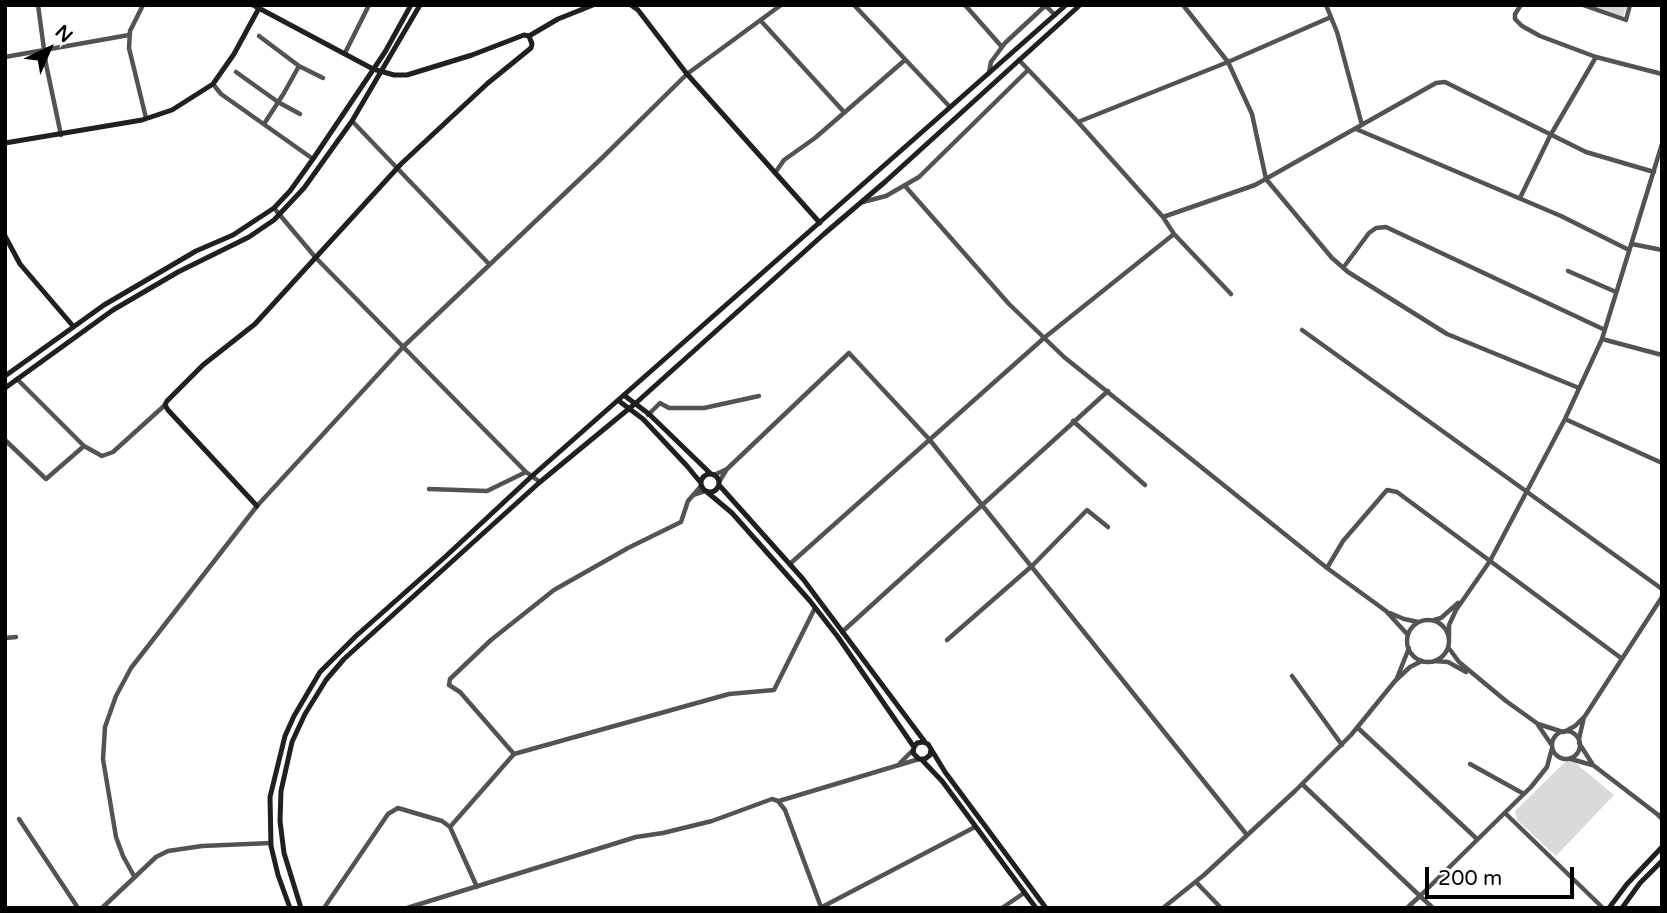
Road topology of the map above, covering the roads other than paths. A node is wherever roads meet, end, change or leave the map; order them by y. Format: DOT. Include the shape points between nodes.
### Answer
graph roads {
  1 [pos="38,5"];
  2 [pos="144,5"];
  3 [pos="369,5"];
  4 [pos="411,5"];
  5 [pos="420,5"];
  6 [pos="593,5"];
  7 [pos="631,5"];
  8 [pos="781,5"];
  9 [pos="854,5"];
  10 [pos="1045,5"];
  11 [pos="1066,5"];
  12 [pos="1080,5"];
  13 [pos="1183,5"];
  14 [pos="1326,5"];
  15 [pos="1521,5"];
  16 [pos="1583,5"];
  17 [pos="1630,5"];
  18 [pos="258,6"];
  19 [pos="967,6"];
  20 [pos="1055,15"];
  21 [pos="1331,17"];
  22 [pos="761,21"];
  23 [pos="129,35"];
  24 [pos="259,36"];
  25 [pos="529,36"];
  26 [pos="1002,47"];
  27 [pos="44,50"];
  28 [pos="345,53"];
  29 [pos="5,57"];
  30 [pos="1596,57"];
  31 [pos="905,60"];
  32 [pos="1019,60"];
  33 [pos="1228,62"];
  34 [pos="299,66"];
  35 [pos="373,69"];
  36 [pos="1029,70"];
  37 [pos="236,72"];
  38 [pos="381,72"];
  39 [pos="687,74"];
  40 [pos="989,74"];
  41 [pos="1662,74"];
  42 [pos="323,78"];
  43 [pos="212,84"];
  44 [pos="278,102"];
  45 [pos="951,108"];
  46 [pos="845,112"];
  47 [pos="300,114"];
  48 [pos="146,118"];
  49 [pos="352,121"];
  50 [pos="1078,122"];
  51 [pos="264,124"];
  52 [pos="1362,125"];
  53 [pos="1355,129"];
  54 [pos="61,135"];
  55 [pos="1550,136"];
  56 [pos="5,143"];
  57 [pos="1662,144"];
  58 [pos="313,159"];
  59 [pos="397,168"];
  60 [pos="1654,172"];
  61 [pos="775,173"];
  62 [pos="1266,179"];
  63 [pos="905,186"];
  64 [pos="1520,198"];
  65 [pos="862,202"];
  66 [pos="274,208"];
  67 [pos="280,214"];
  68 [pos="1163,217"];
  69 [pos="820,223"];
  70 [pos="1174,234"];
  71 [pos="5,236"];
  72 [pos="1630,247"];
  73 [pos="1662,250"];
  74 [pos="316,258"];
  75 [pos="489,264"];
  76 [pos="1343,268"];
  77 [pos="1568,271"];
  78 [pos="1616,292"];
  79 [pos="1231,294"];
  80 [pos="72,326"];
  81 [pos="1302,330"];
  82 [pos="1605,330"];
  83 [pos="1044,338"];
  84 [pos="1602,339"];
  85 [pos="404,346"];
  86 [pos="1662,355"];
  87 [pos="5,376"];
  88 [pos="17,379"];
  89 [pos="5,388"];
  90 [pos="1578,388"];
  91 [pos="1108,391"];
  92 [pos="625,396"];
  93 [pos="759,396"];
  94 [pos="619,401"];
  95 [pos="633,404"];
  96 [pos="165,405"];
  97 [pos="627,409"];
  98 [pos="649,414"];
  99 [pos="643,419"];
  100 [pos="1565,419"];
  101 [pos="1073,421"];
  102 [pos="5,439"];
  103 [pos="929,439"];
  104 [pos="84,446"];
  105 [pos="1662,463"];
  106 [pos="727,469"];
  107 [pos="529,474"];
  108 [pos="712,475"];
  109 [pos="540,482"];
  110 [pos="719,483"];
  111 [pos="1145,485"];
  112 [pos="703,488"];
  113 [pos="429,489"];
  114 [pos="1527,493"];
  115 [pos="982,504"];
  116 [pos="257,506"];
  117 [pos="1108,527"];
  118 [pos="1490,561"];
  119 [pos="792,562"];
  120 [pos="1033,565"];
  121 [pos="1327,568"];
  122 [pos="1662,589"];
  123 [pos="1662,597"];
  124 [pos="1464,598"];
  125 [pos="816,608"];
  126 [pos="1386,611"];
  127 [pos="1431,620"];
  128 [pos="1420,622"];
  129 [pos="842,632"];
  130 [pos="1408,635"];
  131 [pos="16,637"];
  132 [pos="1448,638"];
  133 [pos="5,639"];
  134 [pos="947,640"];
  135 [pos="1448,647"];
  136 [pos="1409,648"];
  137 [pos="1621,658"];
  138 [pos="1422,661"];
  139 [pos="1433,661"];
  140 [pos="1292,676"];
  141 [pos="1476,678"];
  142 [pos="1395,681"];
  143 [pos="1585,716"];
  144 [pos="1538,724"];
  145 [pos="1358,728"];
  146 [pos="1564,732"];
  147 [pos="925,742"];
  148 [pos="1579,742"];
  149 [pos="1342,745"];
  150 [pos="1552,747"];
  151 [pos="913,748"];
  152 [pos="931,749"];
  153 [pos="514,754"];
  154 [pos="920,759"];
  155 [pos="1567,759"];
  156 [pos="900,764"];
  157 [pos="1470,764"];
  158 [pos="1593,765"];
  159 [pos="1547,767"];
  160 [pos="1302,784"];
  161 [pos="1524,794"];
  162 [pos="778,801"];
  163 [pos="1505,813"];
  164 [pos="1660,816"];
  165 [pos="19,819"];
  166 [pos="450,827"];
  167 [pos="975,827"];
  168 [pos="1247,835"];
  169 [pos="1477,839"];
  170 [pos="271,843"];
  171 [pos="1662,847"];
  172 [pos="1662,861"];
  173 [pos="134,876"];
  174 [pos="1196,882"];
  175 [pos="477,887"];
  176 [pos="1024,893"];
  177 [pos="1420,896"];
  178 [pos="822,907"];
  179 [pos="78,908"];
  180 [pos="102,908"];
  181 [pos="290,908"];
  182 [pos="301,908"];
  183 [pos="324,908"];
  184 [pos="407,908"];
  185 [pos="1002,908"];
  186 [pos="1036,908"];
  187 [pos="1046,908"];
  188 [pos="1163,908"];
  189 [pos="1221,908"];
  190 [pos="1407,908"];
  191 [pos="1433,908"];
  192 [pos="1603,908"];
  193 [pos="1609,908"];
  194 [pos="1622,908"];
  1 -- 27 [label="street"];
  2 -- 23 [label="street"];
  3 -- 28 [label="street"];
  4 -- 35 [label="main road"];
  5 -- 38 [label="main road"];
  6 -- 25 [label="main road"];
  7 -- 39 [label="main road"];
  8 -- 22 [label="street"];
  9 -- 31 [label="street"];
  10 -- 20 [label="street"];
  10 -- 26 [label="street"];
  11 -- 20 [label="main road"];
  12 -- 32 [label="main road"];
  13 -- 33 [label="street"];
  14 -- 21 [label="street"];
  15 -- 30 [label="street" via="1515,19 1522,26"];
  16 -- 17 [label="street" via="1626,20"];
  18 -- 28 [label="main road"];
  18 -- 43 [label="main road" via="234,54"];
  19 -- 26 [label="street"];
  20 -- 40 [label="main road"];
  21 -- 33 [label="street"];
  21 -- 52 [label="street"];
  22 -- 39 [label="street"];
  22 -- 46 [label="street"];
  23 -- 27 [label="street"];
  23 -- 48 [label="street"];
  24 -- 34 [label="street"];
  25 -- 38 [label="main road" via="407,75"];
  25 -- 59 [label="main road" via="531,48"];
  26 -- 40 [label="street"];
  27 -- 29 [label="street"];
  27 -- 54 [label="street"];
  28 -- 35 [label="main road"];
  30 -- 41 [label="street"];
  30 -- 55 [label="street"];
  31 -- 45 [label="street"];
  31 -- 46 [label="street"];
  32 -- 36 [label="street"];
  32 -- 65 [label="main road"];
  33 -- 50 [label="street"];
  33 -- 62 [label="street" via="1252,114"];
  34 -- 42 [label="street"];
  34 -- 44 [label="street"];
  35 -- 38 [label="main road"];
  35 -- 58 [label="main road"];
  36 -- 50 [label="street"];
  36 -- 63 [label="street"];
  37 -- 44 [label="street"];
  38 -- 49 [label="main road"];
  39 -- 61 [label="main road"];
  39 -- 75 [label="street"];
  40 -- 45 [label="main road"];
  43 -- 48 [label="main road" via="172,110"];
  43 -- 51 [label="street"];
  44 -- 47 [label="street"];
  44 -- 51 [label="street"];
  45 -- 69 [label="main road"];
  46 -- 61 [label="street" via="784,160"];
  48 -- 54 [label="main road"];
  49 -- 59 [label="street"];
  49 -- 67 [label="main road"];
  50 -- 68 [label="street"];
  51 -- 58 [label="street"];
  52 -- 53 [label="street"];
  52 -- 55 [label="street" via="1423,89 1445,82"];
  53 -- 62 [label="street"];
  53 -- 64 [label="street"];
  54 -- 56 [label="main road"];
  55 -- 60 [label="street"];
  55 -- 64 [label="street"];
  57 -- 60 [label="street"];
  58 -- 66 [label="main road"];
  59 -- 74 [label="main road"];
  59 -- 75 [label="street"];
  60 -- 72 [label="street"];
  61 -- 69 [label="main road"];
  62 -- 68 [label="street"];
  62 -- 76 [label="street"];
  63 -- 65 [label="street"];
  63 -- 83 [label="street"];
  64 -- 72 [label="street"];
  65 -- 95 [label="main road"];
  66 -- 67 [label="street"];
  66 -- 80 [label="main road"];
  67 -- 74 [label="street"];
  67 -- 88 [label="main road" via="249,237 113,310"];
  68 -- 70 [label="street"];
  69 -- 92 [label="main road"];
  70 -- 79 [label="street"];
  70 -- 83 [label="street"];
  71 -- 80 [label="main road" via="27,274"];
  72 -- 73 [label="street"];
  72 -- 78 [label="street"];
  74 -- 85 [label="street"];
  74 -- 96 [label="main road" via="255,324 171,394"];
  75 -- 85 [label="street"];
  76 -- 82 [label="street" via="1369,233 1386,227"];
  76 -- 90 [label="street" via="1447,334"];
  77 -- 78 [label="street"];
  78 -- 82 [label="street"];
  80 -- 87 [label="main road"];
  81 -- 114 [label="street"];
  82 -- 84 [label="street"];
  83 -- 91 [label="street"];
  83 -- 103 [label="street"];
  84 -- 86 [label="street"];
  84 -- 90 [label="street"];
  85 -- 107 [label="street"];
  85 -- 116 [label="street"];
  88 -- 89 [label="main road"];
  88 -- 104 [label="street"];
  90 -- 100 [label="street"];
  91 -- 101 [label="street"];
  91 -- 121 [label="street"];
  92 -- 94 [label="main road"];
  92 -- 95 [label="main road"];
  93 -- 98 [label="street" via="704,408 669,408 660,403"];
  94 -- 97 [label="main road"];
  94 -- 107 [label="main road"];
  95 -- 97 [label="main road"];
  95 -- 98 [label="main road"];
  96 -- 104 [label="street" via="108,455 98,455"];
  96 -- 116 [label="main road"];
  97 -- 99 [label="main road"];
  97 -- 109 [label="main road"];
  98 -- 99 [label="street"];
  98 -- 108 [label="main road"];
  99 -- 112 [label="main road"];
  100 -- 105 [label="street"];
  100 -- 114 [label="street"];
  101 -- 111 [label="street"];
  101 -- 115 [label="street"];
  102 -- 104 [label="street" via="46,479"];
  103 -- 106 [label="street" via="849,353"];
  103 -- 115 [label="street"];
  103 -- 119 [label="street"];
  106 -- 108 [label="street"];
  106 -- 110 [label="street"];
  107 -- 109 [label="street"];
  107 -- 113 [label="street" via="487,491"];
  107 -- 170 [label="main road" via="320,672 285,736 270,797"];
  108 -- 110 [label="main road"];
  108 -- 112 [label="main road" via="703,477"];
  109 -- 182 [label="main road" via="344,659 305,714 292,742 281,791 284,853"];
  110 -- 112 [label="main road" via="714,491"];
  110 -- 129 [label="main road" via="803,579"];
  112 -- 125 [label="main road" via="732,513"];
  112 -- 153 [label="street" via="692,496 681,522 554,590 450,680 449,685"];
  114 -- 118 [label="street"];
  114 -- 122 [label="street"];
  115 -- 120 [label="street"];
  115 -- 129 [label="street"];
  116 -- 173 [label="street" via="131,668 105,727 103,759 116,837"];
  117 -- 120 [label="street" via="1087,510"];
  118 -- 121 [label="street" via="1397,492 1387,490 1343,541"];
  118 -- 124 [label="street"];
  118 -- 137 [label="street"];
  120 -- 134 [label="street"];
  120 -- 168 [label="street"];
  121 -- 126 [label="street"];
  123 -- 137 [label="street"];
  124 -- 127 [label="street" via="1441,618"];
  124 -- 132 [label="street" via="1449,625"];
  125 -- 151 [label="main road"];
  125 -- 153 [label="street" via="774,690 729,694"];
  126 -- 128 [label="street"];
  126 -- 130 [label="street"];
  127 -- 128 [label="street"];
  127 -- 132 [label="street" via="1442,626"];
  128 -- 130 [label="street"];
  129 -- 147 [label="main road"];
  130 -- 136 [label="street"];
  131 -- 133 [label="street"];
  132 -- 135 [label="street"];
  135 -- 139 [label="street"];
  135 -- 141 [label="street"];
  136 -- 138 [label="street"];
  136 -- 142 [label="street"];
  137 -- 143 [label="street"];
  138 -- 139 [label="street"];
  138 -- 142 [label="street"];
  139 -- 141 [label="street" via="1448,662"];
  140 -- 149 [label="street"];
  141 -- 144 [label="street"];
  142 -- 145 [label="street"];
  143 -- 146 [label="street"];
  143 -- 148 [label="street"];
  144 -- 146 [label="street"];
  144 -- 150 [label="street"];
  145 -- 149 [label="street"];
  145 -- 169 [label="street"];
  146 -- 148 [label="street" via="1574,734"];
  146 -- 150 [label="street" via="1557,735"];
  147 -- 151 [label="main road"];
  147 -- 152 [label="main road"];
  148 -- 155 [label="street" via="1578,751"];
  148 -- 158 [label="street"];
  149 -- 160 [label="street"];
  150 -- 155 [label="street" via="1558,757"];
  150 -- 159 [label="street"];
  151 -- 154 [label="main road"];
  151 -- 156 [label="street"];
  152 -- 154 [label="main road" via="930,755"];
  152 -- 187 [label="main road"];
  153 -- 166 [label="street"];
  154 -- 156 [label="street"];
  154 -- 167 [label="main road"];
  155 -- 158 [label="street"];
  155 -- 159 [label="street"];
  156 -- 162 [label="street"];
  157 -- 161 [label="street"];
  158 -- 164 [label="street"];
  159 -- 161 [label="street"];
  160 -- 168 [label="street"];
  160 -- 177 [label="street"];
  161 -- 163 [label="street"];
  162 -- 175 [label="street" via="767,800 712,821 636,837"];
  162 -- 178 [label="street"];
  163 -- 169 [label="street"];
  163 -- 192 [label="street"];
  165 -- 179 [label="street"];
  166 -- 175 [label="street"];
  166 -- 183 [label="street" via="404,808 392,810"];
  167 -- 176 [label="main road"];
  167 -- 178 [label="street"];
  168 -- 174 [label="street"];
  169 -- 177 [label="street"];
  170 -- 173 [label="street" via="181,848 156,857"];
  170 -- 181 [label="main road"];
  171 -- 193 [label="main road"];
  172 -- 194 [label="main road"];
  173 -- 180 [label="street"];
  174 -- 188 [label="street"];
  174 -- 189 [label="street"];
  175 -- 184 [label="street"];
  176 -- 185 [label="street"];
  176 -- 186 [label="main road"];
  177 -- 190 [label="street"];
  177 -- 191 [label="street"];
}
